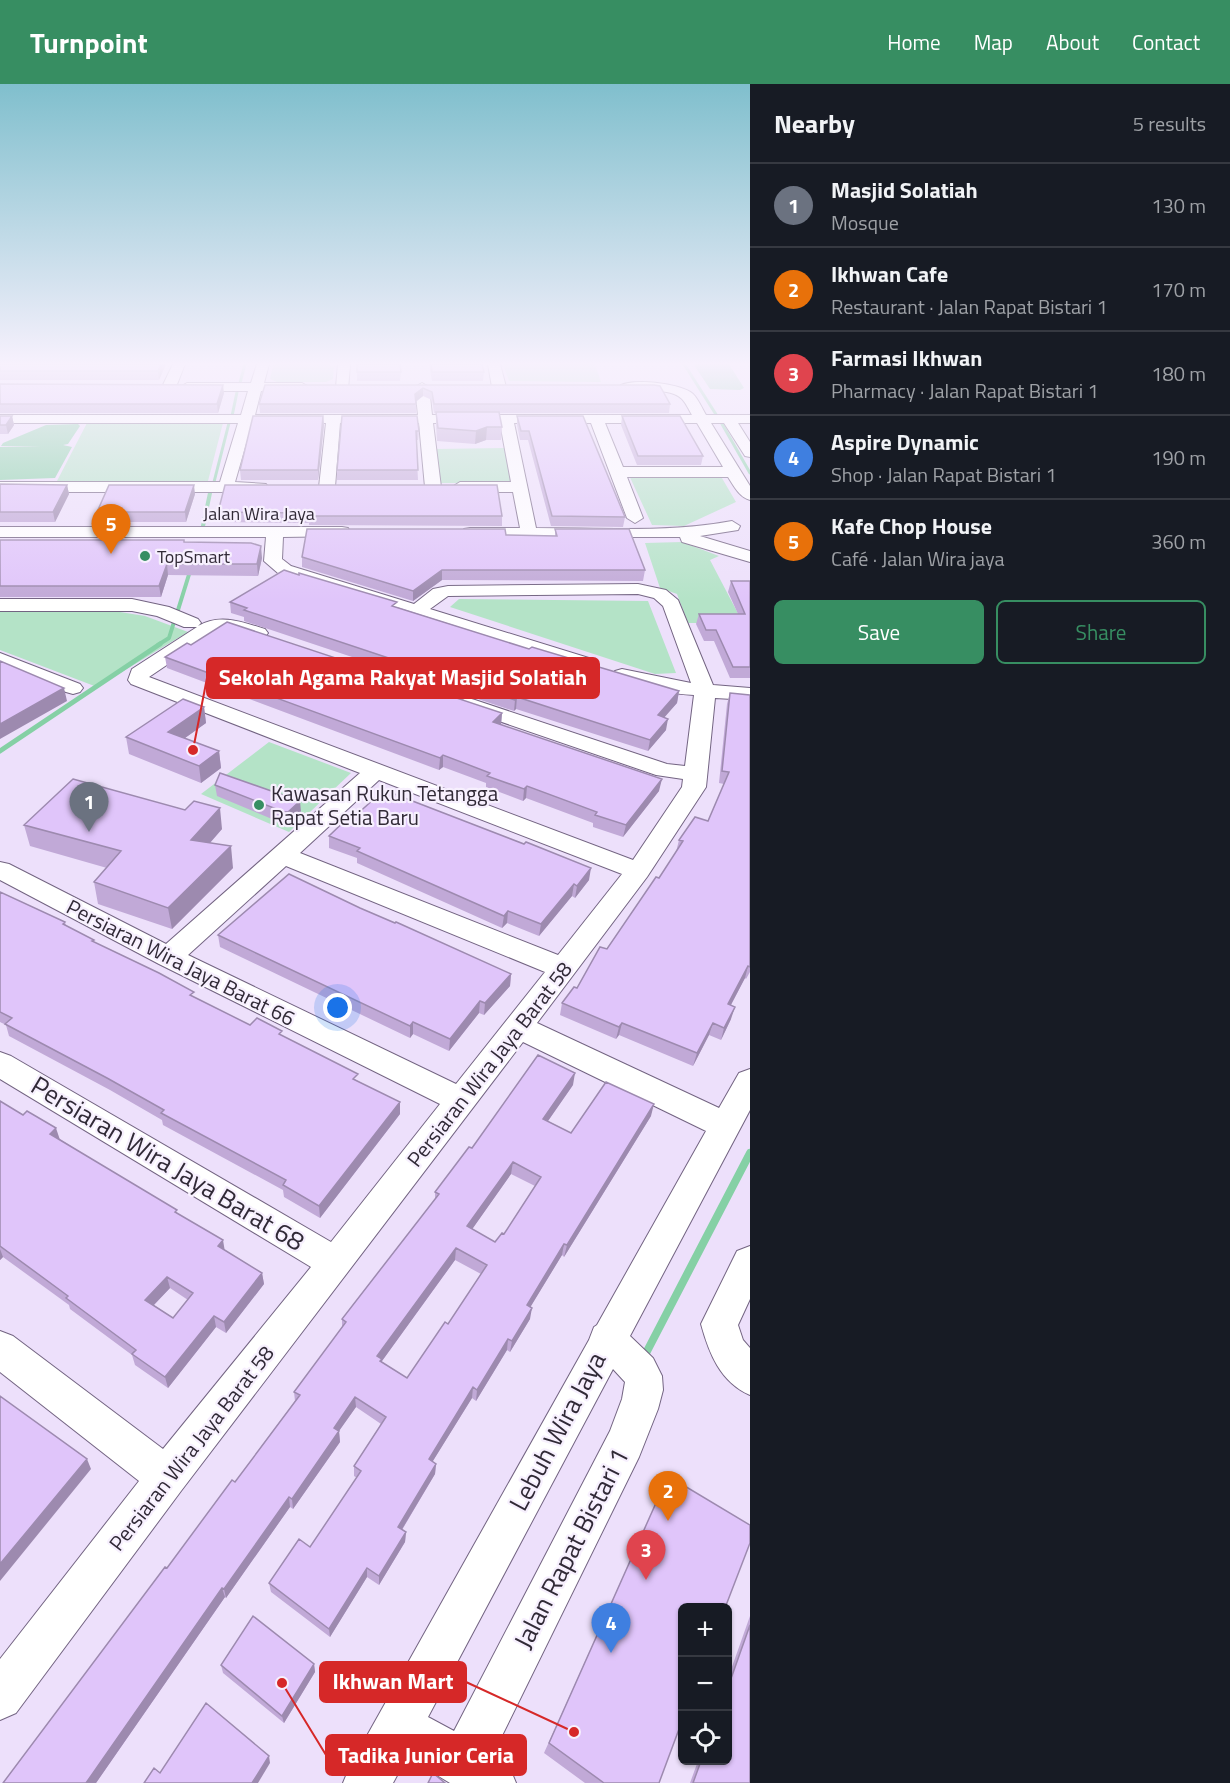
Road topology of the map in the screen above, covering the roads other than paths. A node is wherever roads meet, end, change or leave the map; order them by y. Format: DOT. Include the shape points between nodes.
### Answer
graph roads {
  1 [pos="238,443"];
  2 [pos="331,443"];
  3 [pos="426,443"];
  4 [pos="511,443"];
  5 [pos="606,443"];
  6 [pos="716,443"];
  7 [pos="617,472"];
  8 [pos="733,472"];
  9 [pos="0,487"];
  10 [pos="95,487"];
  11 [pos="225,487"];
  12 [pos="271,487"];
  13 [pos="328,487"];
  14 [pos="521,488"];
  15 [pos="741,507"];
  16 [pos="635,518"];
  17 [pos="0,532"];
  18 [pos="183,532"];
  19 [pos="275,532"];
  20 [pos="363,532"];
  21 [pos="458,532"];
  22 [pos="529,533"];
  23 [pos="682,534"];
  24 [pos="69,538"];
  25 [pos="0,545"];
  26 [pos="747,548"];
  27 [pos="0,604"];
  28 [pos="416,611"];
  29 [pos="191,623"];
  30 [pos="281,641"];
  31 [pos="0,659"];
  32 [pos="73,688"];
  33 [pos="705,691"];
  34 [pos="750,694"];
  35 [pos="450,698"];
  36 [pos="375,772"];
  37 [pos="696,774"];
  38 [pos="283,855"];
  39 [pos="0,870"];
  40 [pos="638,871"];
  41 [pos="169,957"];
  42 [pos="562,968"];
  43 [pos="517,1026"];
  44 [pos="0,1064"];
  45 [pos="750,1081"];
  46 [pos="460,1100"];
  47 [pos="726,1126"];
  48 [pos="750,1262"];
  49 [pos="336,1263"];
  50 [pos="607,1339"];
  51 [pos="0,1349"];
  52 [pos="750,1376"];
  53 [pos="167,1477"];
  54 [pos="0,1697"];
  55 [pos="398,1726"];
  56 [pos="477,1773"];
  57 [pos="367,1783"];
  1 -- 11 [label="street"];
  2 -- 13 [label="street"];
  3 -- 14 [label="street" via="427,487"];
  4 -- 14 [label="street"];
  5 -- 7 [label="street"];
  6 -- 8 [label="street"];
  7 -- 8 [label="street"];
  7 -- 16 [label="street"];
  8 -- 15 [label="street"];
  9 -- 10 [label="street"];
  10 -- 11 [label="street"];
  10 -- 24 [label="street"];
  11 -- 12 [label="street"];
  14 -- 22 [label="street"];
  15 -- 23 [label="street" via="705,531"];
  15 -- 26 [label="street" via="731,533"];
  17 -- 24 [label="street, Jalan Wira Jaya"];
  18 -- 19 [label="street, Jalan Wira Jaya"];
  18 -- 24 [label="street, Jalan Wira Jaya"];
  18 -- 24 [label="street, Jalan Wira Jaya" via="180,541 166,545"];
  19 -- 20 [label="street, Jalan Wira Jaya"];
  19 -- 28 [label="street" via="273,561 285,570"];
  21 -- 22 [label="street"];
  22 -- 23 [label="street"];
  23 -- 26 [label="street"];
  24 -- 25 [label="street"];
  27 -- 29 [label="street" via="132,605 162,611"];
  28 -- 33 [label="street" via="653,684"];
  28 -- 33 [label="street, Persiaran Wira Jaya Barat 58" via="439,593 448,591 638,590 660,594 671,604"];
  30 -- 36 [label="street" via="229,624 212,626 139,673 138,680"];
  31 -- 32 [label="street"];
  33 -- 34 [label="street"];
  33 -- 37 [label="street, Persiaran Wira Jaya Barat 58"];
  35 -- 37 [label="street" via="664,770"];
  36 -- 38 [label="street"];
  36 -- 40 [label="street"];
  37 -- 40 [label="street, Persiaran Wira Jaya Barat 58" via="694,787"];
  38 -- 41 [label="street"];
  38 -- 42 [label="street"];
  39 -- 41 [label="street, Persiaran Wira Jaya Barat 66"];
  40 -- 42 [label="street, Persiaran Wira Jaya Barat 58"];
  41 -- 46 [label="street, Persiaran Wira Jaya Barat 66"];
  42 -- 43 [label="street, Persiaran Wira Jaya Barat 58"];
  43 -- 46 [label="street, Persiaran Wira Jaya Barat 58"];
  43 -- 47 [label="street"];
  44 -- 49 [label="street, Persiaran Wira Jaya Barat 68"];
  45 -- 47 [label="street, Lebuh Wira Jaya"];
  46 -- 49 [label="street, Persiaran Wira Jaya Barat 58"];
  47 -- 50 [label="street, Lebuh Wira Jaya"];
  48 -- 52 [label="street" via="719,1324 727,1350"];
  49 -- 53 [label="street, Persiaran Wira Jaya Barat 58"];
  50 -- 55 [label="street, Lebuh Wira Jaya"];
  50 -- 56 [label="street, Jalan Rapat Bistari 1" via="637,1368 645,1387 625,1443"];
  51 -- 53 [label="street"];
  53 -- 54 [label="street, Persiaran Wira Jaya Barat 58"];
  55 -- 56 [label="street"];
  55 -- 57 [label="street, Lebuh Wira Jaya"];
}
